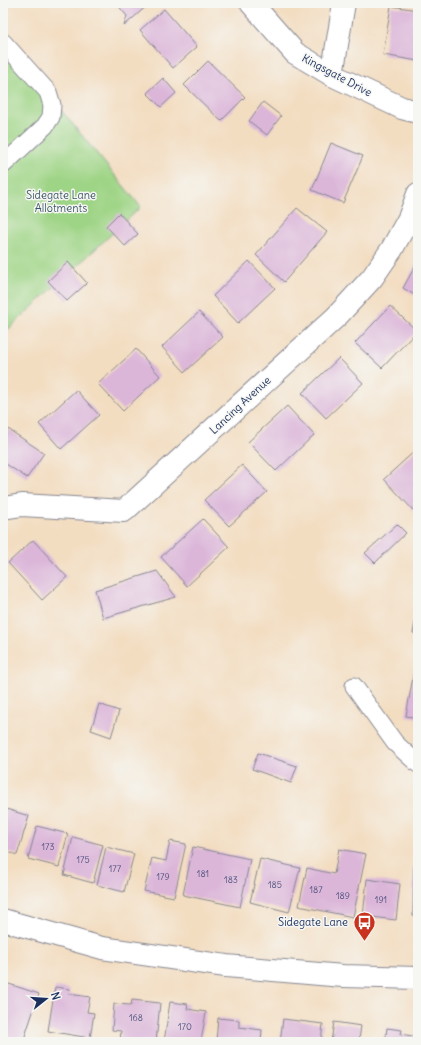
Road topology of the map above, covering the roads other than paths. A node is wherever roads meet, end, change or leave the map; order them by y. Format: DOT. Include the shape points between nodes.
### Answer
graph roads {
  1 [pos="251,3"];
  2 [pos="344,3"];
  3 [pos="3,42"];
  4 [pos="332,75"];
  5 [pos="418,112"];
  6 [pos="3,165"];
  7 [pos="418,194"];
  8 [pos="3,508"];
  9 [pos="354,686"];
  10 [pos="418,764"];
  11 [pos="3,920"];
  12 [pos="418,978"];
  1 -- 4 [label="street, Kingsgate Drive" via="296,53"];
  2 -- 4 [label="street"];
  3 -- 6 [label="lane" via="48,92 52,105 51,117 45,126"];
  4 -- 5 [label="street, Kingsgate Drive" via="402,108"];
  7 -- 8 [label="street, Lancing Avenue" via="409,218 392,249 372,278 337,316 124,512 22,505"];
  9 -- 10 [label="lane" via="395,743"];
  11 -- 12 [label="street" via="102,948 226,966 343,976"];
}
